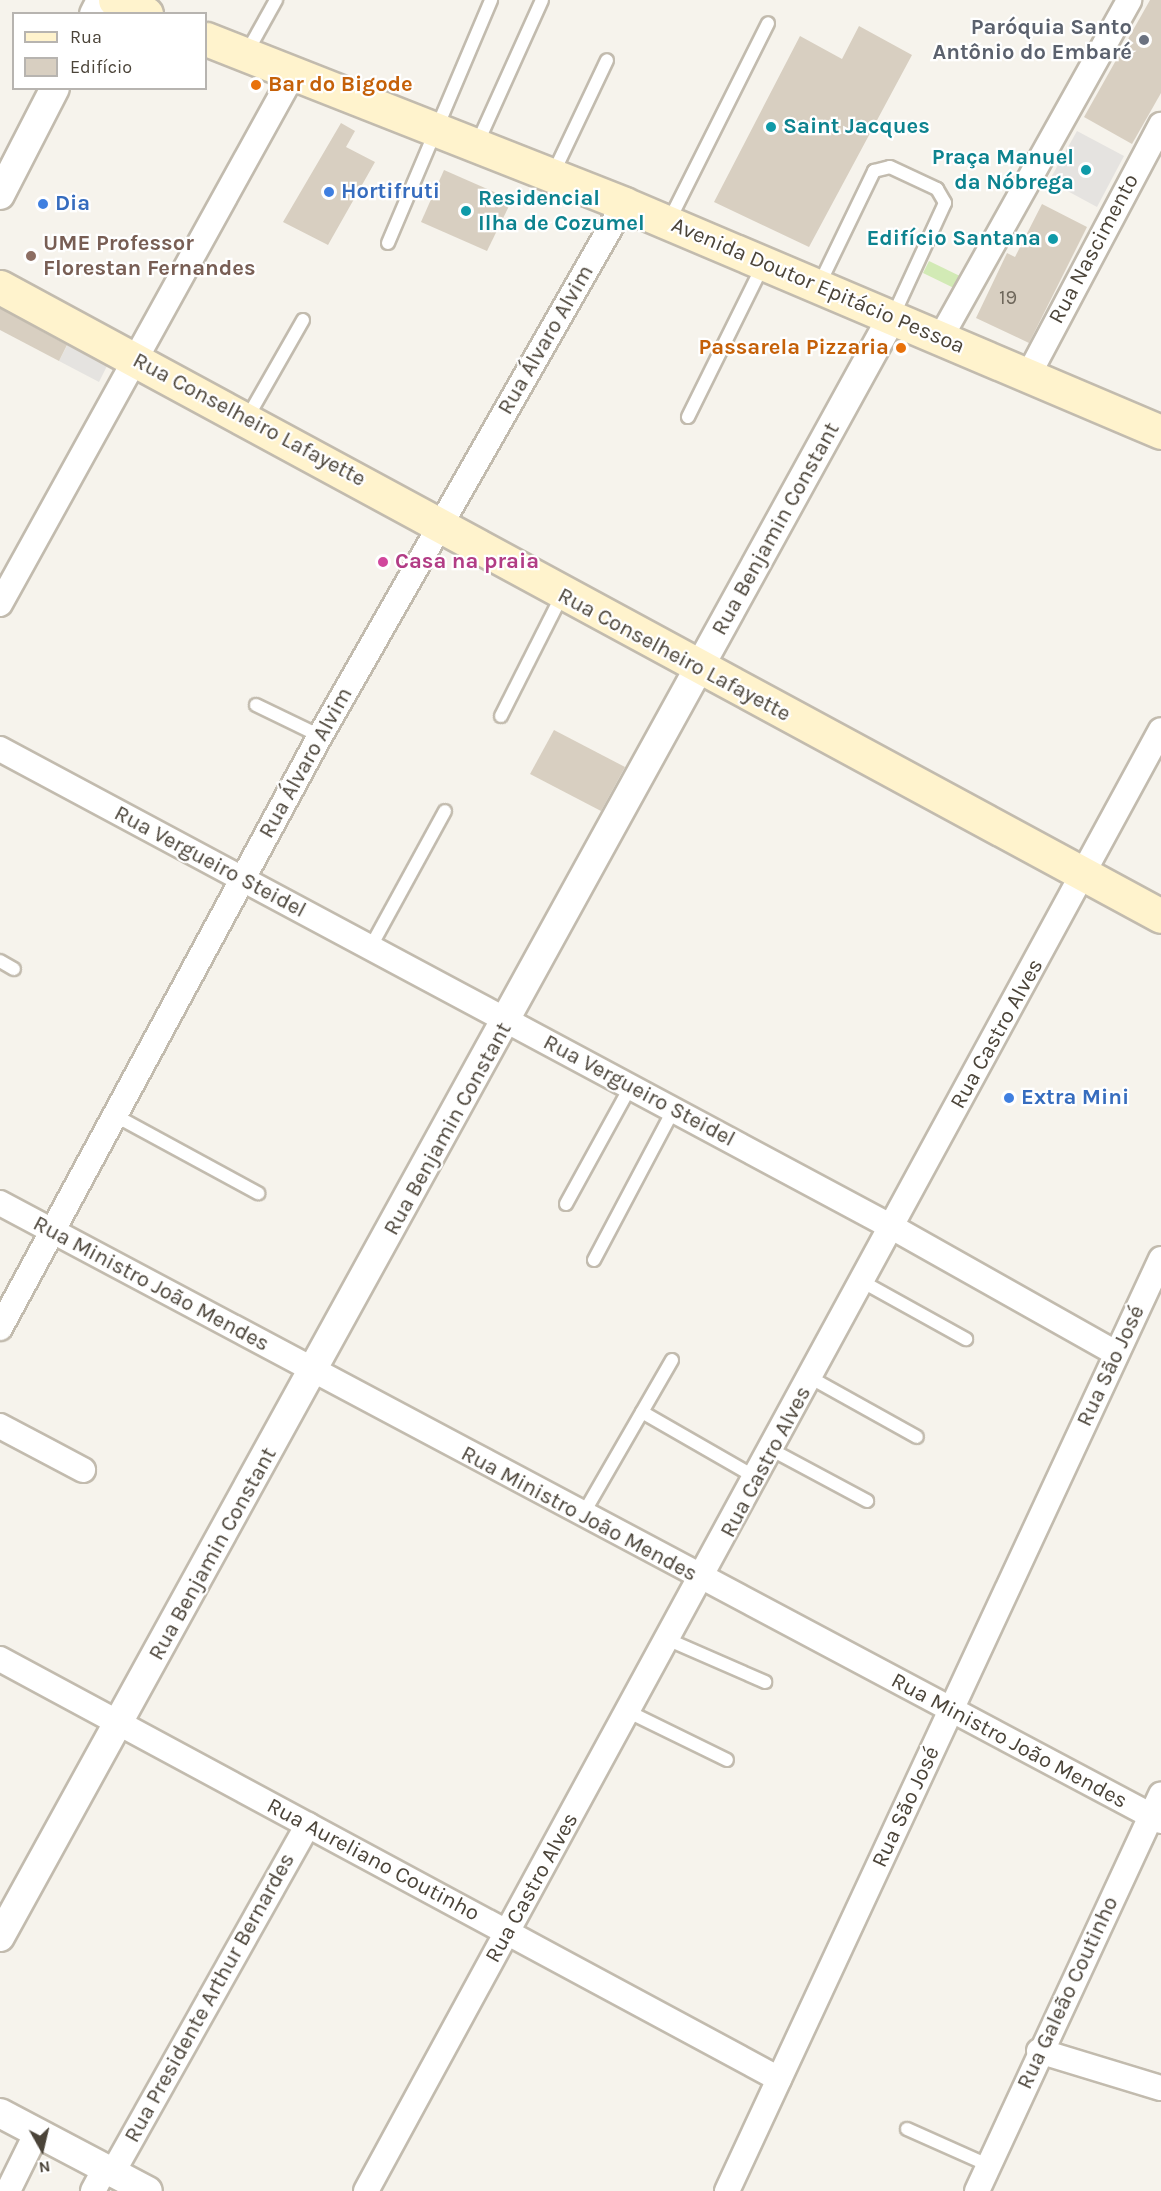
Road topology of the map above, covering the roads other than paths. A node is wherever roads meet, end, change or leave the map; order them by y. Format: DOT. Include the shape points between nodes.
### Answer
graph roads {
  1 [pos="114,0"];
  2 [pos="276,0"];
  3 [pos="491,0"];
  4 [pos="542,0"];
  5 [pos="1129,0"];
  6 [pos="141,12"];
  7 [pos="768,23"];
  8 [pos="207,39"];
  9 [pos="245,57"];
  10 [pos="607,60"];
  11 [pos="293,74"];
  12 [pos="54,90"];
  13 [pos="1161,125"];
  14 [pos="432,129"];
  15 [pos="476,148"];
  16 [pos="552,176"];
  17 [pos="0,195"];
  18 [pos="624,204"];
  19 [pos="668,224"];
  20 [pos="388,243"];
  21 [pos="764,264"];
  22 [pos="0,287"];
  23 [pos="818,289"];
  24 [pos="891,319"];
  25 [pos="303,320"];
  26 [pos="941,338"];
  27 [pos="133,357"];
  28 [pos="1029,374"];
  29 [pos="688,417"];
  30 [pos="246,421"];
  31 [pos="1161,432"];
  32 [pos="440,522"];
  33 [pos="562,595"];
  34 [pos="0,604"];
  35 [pos="700,668"];
  36 [pos="256,705"];
  37 [pos="501,716"];
  38 [pos="1161,730"];
  39 [pos="320,736"];
  40 [pos="0,749"];
  41 [pos="446,811"];
  42 [pos="1084,876"];
  43 [pos="242,880"];
  44 [pos="1161,916"];
  45 [pos="370,948"];
  46 [pos="0,961"];
  47 [pos="14,969"];
  48 [pos="508,1020"];
  49 [pos="631,1086"];
  50 [pos="674,1109"];
  51 [pos="116,1116"];
  52 [pos="258,1193"];
  53 [pos="0,1203"];
  54 [pos="566,1204"];
  55 [pos="892,1227"];
  56 [pos="54,1231"];
  57 [pos="1161,1259"];
  58 [pos="594,1260"];
  59 [pos="863,1282"];
  60 [pos="0,1328"];
  61 [pos="966,1339"];
  62 [pos="1116,1353"];
  63 [pos="672,1360"];
  64 [pos="315,1373"];
  65 [pos="811,1378"];
  66 [pos="642,1413"];
  67 [pos="0,1426"];
  68 [pos="917,1437"];
  69 [pos="772,1450"];
  70 [pos="83,1470"];
  71 [pos="757,1478"];
  72 [pos="867,1501"];
  73 [pos="582,1516"];
  74 [pos="702,1580"];
  75 [pos="669,1640"];
  76 [pos="0,1659"];
  77 [pos="765,1682"];
  78 [pos="952,1710"];
  79 [pos="629,1712"];
  80 [pos="118,1722"];
  81 [pos="727,1760"];
  82 [pos="1158,1811"];
  83 [pos="308,1825"];
  84 [pos="508,1932"];
  85 [pos="0,1937"];
  86 [pos="1039,2052"];
  87 [pos="779,2079"];
  88 [pos="1161,2088"];
  89 [pos="0,2113"];
  90 [pos="907,2128"];
  91 [pos="37,2132"];
  92 [pos="988,2166"];
  93 [pos="104,2177"];
  94 [pos="8,2191"];
  95 [pos="148,2191"];
  96 [pos="366,2191"];
  97 [pos="727,2191"];
  98 [pos="977,2191"];
  1 -- 6 [label="main road"];
  2 -- 9 [label="lane"];
  3 -- 14 [label="lane"];
  4 -- 15 [label="lane"];
  5 -- 26 [label="street"];
  7 -- 19 [label="lane"];
  8 -- 9 [label="main road, Avenida Doutor Epitácio Pessoa"];
  9 -- 11 [label="main road, Avenida Doutor Epitácio Pessoa"];
  10 -- 16 [label="lane"];
  11 -- 14 [label="main road, Avenida Doutor Epitácio Pessoa"];
  11 -- 27 [label="street"];
  12 -- 17 [label="street"];
  13 -- 28 [label="street, Rua Nascimento"];
  14 -- 15 [label="main road, Avenida Doutor Epitácio Pessoa"];
  14 -- 20 [label="lane"];
  15 -- 16 [label="main road, Avenida Doutor Epitácio Pessoa"];
  16 -- 18 [label="main road, Avenida Doutor Epitácio Pessoa"];
  18 -- 19 [label="main road, Avenida Doutor Epitácio Pessoa"];
  18 -- 32 [label="street, Rua Álvaro Alvim"];
  19 -- 21 [label="main road, Avenida Doutor Epitácio Pessoa"];
  21 -- 23 [label="main road, Avenida Doutor Epitácio Pessoa"];
  21 -- 29 [label="lane"];
  22 -- 27 [label="main road, Rua Conselheiro Lafayette"];
  23 -- 24 [label="main road, Avenida Doutor Epitácio Pessoa"];
  23 -- 24 [label="lane" via="874,171 890,166 945,198"];
  24 -- 26 [label="main road, Avenida Doutor Epitácio Pessoa"];
  24 -- 35 [label="street, Rua Benjamin Constant"];
  25 -- 30 [label="lane"];
  26 -- 28 [label="main road, Avenida Doutor Epitácio Pessoa"];
  27 -- 30 [label="main road, Rua Conselheiro Lafayette"];
  27 -- 34 [label="street"];
  28 -- 31 [label="main road, Avenida Doutor Epitácio Pessoa"];
  30 -- 32 [label="main road, Rua Conselheiro Lafayette"];
  32 -- 33 [label="main road, Rua Conselheiro Lafayette"];
  32 -- 39 [label="street, Rua Álvaro Alvim"];
  33 -- 35 [label="main road, Rua Conselheiro Lafayette"];
  33 -- 37 [label="lane"];
  35 -- 42 [label="main road, Rua Conselheiro Lafayette"];
  35 -- 48 [label="street, Rua Benjamin Constant"];
  36 -- 39 [label="lane"];
  38 -- 42 [label="street, Rua Castro Alves"];
  39 -- 43 [label="street, Rua Álvaro Alvim"];
  40 -- 43 [label="street, Rua Vergueiro Steidel"];
  41 -- 45 [label="lane"];
  42 -- 44 [label="main road, Rua Conselheiro Lafayette"];
  42 -- 55 [label="street, Rua Castro Alves"];
  43 -- 45 [label="street, Rua Vergueiro Steidel"];
  43 -- 51 [label="street, Rua Álvaro Alvim"];
  45 -- 48 [label="street, Rua Vergueiro Steidel"];
  46 -- 47 [label="lane"];
  48 -- 49 [label="street, Rua Vergueiro Steidel"];
  48 -- 64 [label="street, Rua Benjamin Constant"];
  49 -- 50 [label="street, Rua Vergueiro Steidel"];
  49 -- 54 [label="lane"];
  50 -- 55 [label="street, Rua Vergueiro Steidel"];
  50 -- 58 [label="lane"];
  51 -- 52 [label="lane"];
  51 -- 56 [label="street, Rua Álvaro Alvim"];
  53 -- 56 [label="street, Rua Ministro João Mendes"];
  55 -- 59 [label="street, Rua Castro Alves"];
  55 -- 62 [label="street, Rua Vergueiro Steidel"];
  56 -- 60 [label="street, Rua Álvaro Alvim"];
  56 -- 64 [label="street, Rua Ministro João Mendes"];
  57 -- 62 [label="street, Rua São José"];
  59 -- 61 [label="lane"];
  59 -- 65 [label="street, Rua Castro Alves"];
  62 -- 78 [label="street, Rua São José"];
  63 -- 66 [label="lane"];
  64 -- 73 [label="street, Rua Ministro João Mendes"];
  64 -- 80 [label="street, Rua Benjamin Constant"];
  65 -- 68 [label="lane"];
  65 -- 69 [label="street, Rua Castro Alves"];
  66 -- 71 [label="lane"];
  66 -- 73 [label="lane"];
  67 -- 70 [label="street"];
  69 -- 71 [label="street, Rua Castro Alves"];
  69 -- 72 [label="lane"];
  71 -- 74 [label="street, Rua Castro Alves"];
  73 -- 74 [label="street, Rua Ministro João Mendes"];
  74 -- 75 [label="street, Rua Castro Alves"];
  74 -- 78 [label="street, Rua Ministro João Mendes"];
  75 -- 77 [label="lane"];
  75 -- 79 [label="street, Rua Castro Alves"];
  76 -- 80 [label="street, Rua Aureliano Coutinho"];
  78 -- 82 [label="street, Rua Ministro João Mendes"];
  78 -- 87 [label="street, Rua São José"];
  79 -- 81 [label="lane"];
  79 -- 84 [label="street, Rua Castro Alves"];
  80 -- 83 [label="street, Rua Aureliano Coutinho"];
  80 -- 85 [label="street, Rua Benjamin Constant"];
  82 -- 86 [label="street, Rua Galeão Coutinho"];
  83 -- 84 [label="street, Rua Aureliano Coutinho"];
  83 -- 93 [label="street, Rua Presidente Arthur Bernardes"];
  84 -- 87 [label="street, Rua Aureliano Coutinho"];
  84 -- 96 [label="street, Rua Castro Alves"];
  86 -- 88 [label="street"];
  86 -- 92 [label="street, Rua Galeão Coutinho"];
  87 -- 97 [label="street, Rua São José"];
  89 -- 91 [label="street"];
  90 -- 92 [label="lane"];
  91 -- 93 [label="street"];
  91 -- 94 [label="street"];
  92 -- 98 [label="street, Rua Galeão Coutinho"];
  93 -- 95 [label="street"];
}
